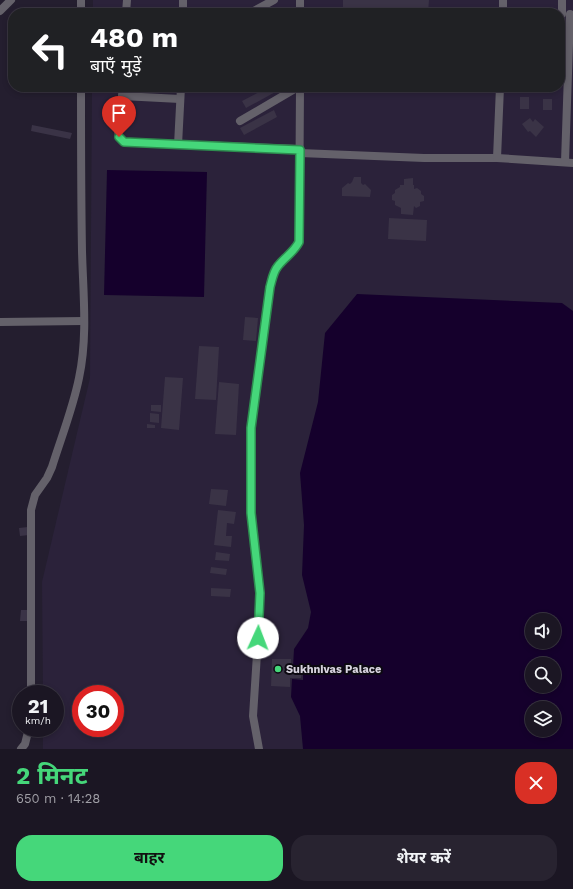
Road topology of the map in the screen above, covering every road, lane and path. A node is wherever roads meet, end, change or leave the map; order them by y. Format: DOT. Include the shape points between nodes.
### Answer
graph roads {
  1 [pos="11,0"];
  2 [pos="274,0"];
  3 [pos="259,8"];
  4 [pos="0,11"];
  5 [pos="566,14"];
  6 [pos="81,92"];
  7 [pos="122,92"];
  8 [pos="181,92"];
  9 [pos="290,92"];
  10 [pos="299,92"];
  11 [pos="500,92"];
  12 [pos="122,96"];
  13 [pos="180,99"];
  14 [pos="240,121"];
  15 [pos="178,144"];
  16 [pos="300,151"];
  17 [pos="497,158"];
  18 [pos="569,163"];
  19 [pos="0,322"];
  20 [pos="84,322"];
  21 [pos="31,685"];
  22 [pos="27,737"];
  23 [pos="21,749"];
  24 [pos="259,749"];
  1 -- 4 [label="street"];
  2 -- 3 [label="street"];
  5 -- 18 [label="street"];
  6 -- 20 [label="street"];
  7 -- 12 [label="street"];
  8 -- 13 [label="street"];
  9 -- 14 [label="street"];
  10 -- 16 [label="street"];
  11 -- 17 [label="street"];
  12 -- 13 [label="street"];
  12 -- 15 [label="street" via="118,131 121,140"];
  13 -- 15 [label="street"];
  15 -- 16 [label="street"];
  16 -- 17 [label="street" via="424,158"];
  16 -- 24 [label="street" via="299,242 295,250 277,266 273,275 251,428 251,513 260,593 253,716"];
  17 -- 18 [label="street"];
  19 -- 20 [label="street"];
  20 -- 21 [label="street" via="82,359 73,402 52,467 35,495 31,510"];
  22 -- 23 [label="street"];
}
